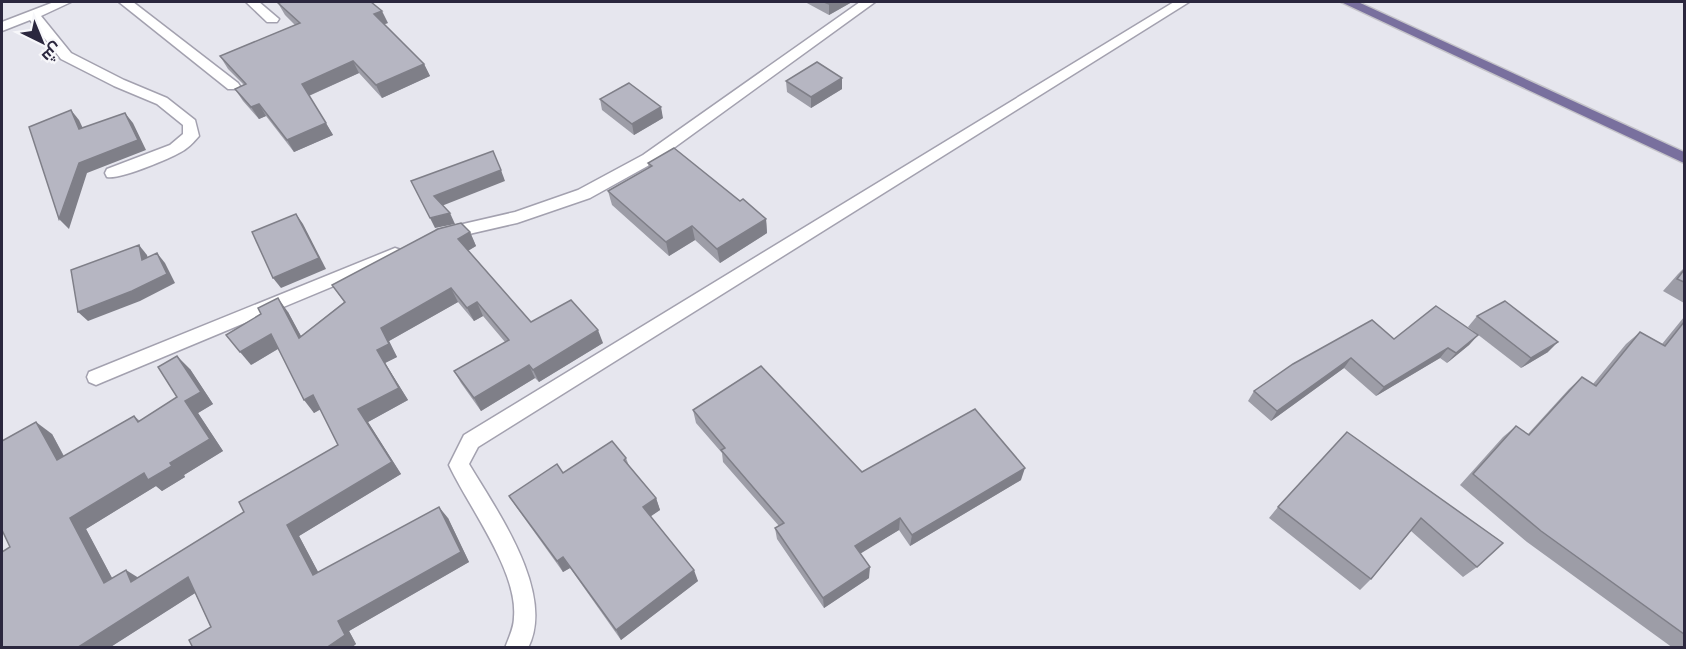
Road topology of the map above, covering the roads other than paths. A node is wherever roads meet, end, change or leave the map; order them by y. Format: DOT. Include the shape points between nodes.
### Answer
graph roads {
  1 [pos="64,2"];
  2 [pos="125,2"];
  3 [pos="252,2"];
  4 [pos="868,2"];
  5 [pos="1182,2"];
  6 [pos="1348,2"];
  7 [pos="33,15"];
  8 [pos="272,19"];
  9 [pos="2,27"];
  10 [pos="233,86"];
  11 [pos="1684,158"];
  12 [pos="113,173"];
  13 [pos="429,239"];
  14 [pos="408,248"];
  15 [pos="96,377"];
  16 [pos="516,648"];
  1 -- 7 [label="street"];
  2 -- 10 [label="street"];
  3 -- 8 [label="street"];
  4 -- 13 [label="street" via="648,159 584,194 516,217"];
  5 -- 16 [label="street" via="471,441 459,465 510,556 524,593 525,629"];
  6 -- 11 [label="main road"];
  7 -- 9 [label="street"];
  7 -- 12 [label="street" via="66,57 162,101 190,123 191,136 175,149"];
  14 -- 15 [label="street"];
}
